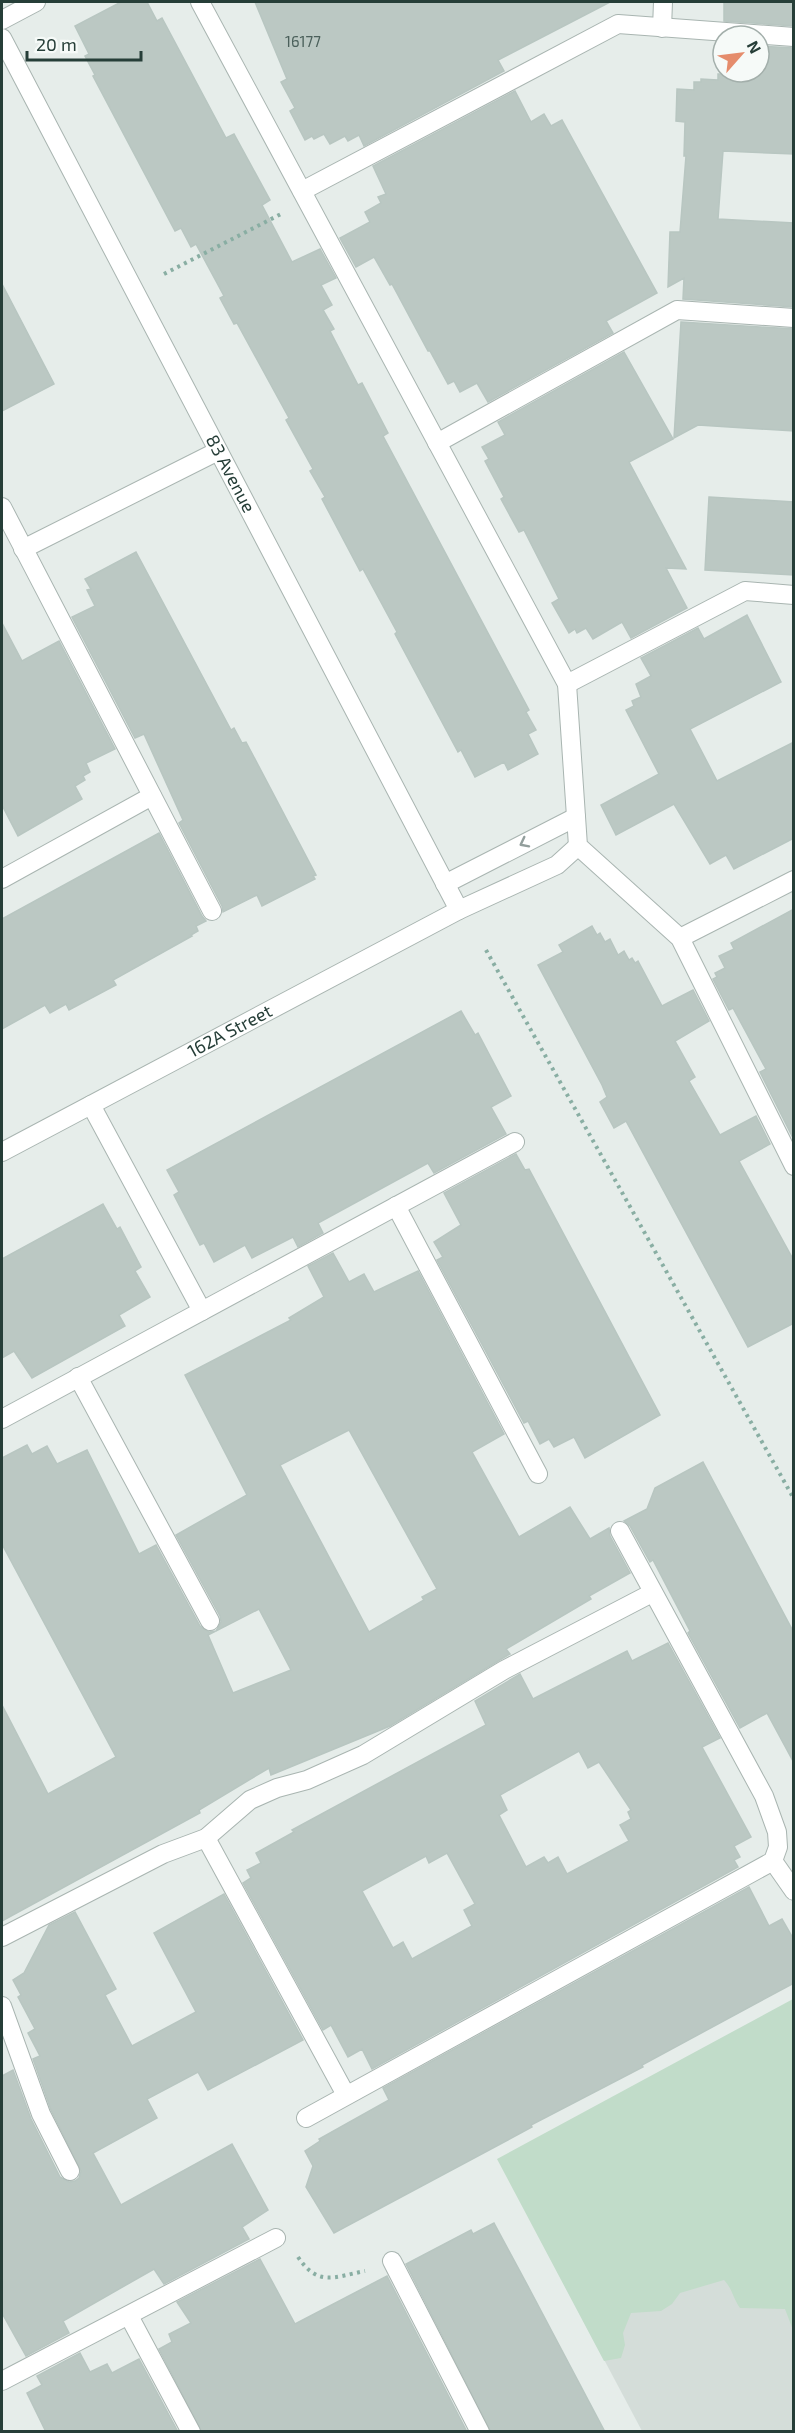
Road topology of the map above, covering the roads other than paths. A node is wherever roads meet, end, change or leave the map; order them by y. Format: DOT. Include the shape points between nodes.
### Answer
graph roads {
  1 [pos="36,2"];
  2 [pos="200,2"];
  3 [pos="663,2"];
  4 [pos="2,20"];
  5 [pos="662,28"];
  6 [pos="794,37"];
  7 [pos="4,49"];
  8 [pos="305,196"];
  9 [pos="794,318"];
  10 [pos="437,443"];
  11 [pos="218,451"];
  12 [pos="2,507"];
  13 [pos="23,549"];
  14 [pos="794,595"];
  15 [pos="567,684"];
  16 [pos="152,796"];
  17 [pos="576,817"];
  18 [pos="578,846"];
  19 [pos="2,879"];
  20 [pos="794,879"];
  21 [pos="445,884"];
  22 [pos="459,910"];
  23 [pos="212,911"];
  24 [pos="680,938"];
  25 [pos="91,1104"];
  26 [pos="515,1142"];
  27 [pos="2,1152"];
  28 [pos="794,1166"];
  29 [pos="396,1206"];
  30 [pos="202,1311"];
  31 [pos="78,1377"];
  32 [pos="2,1419"];
  33 [pos="538,1474"];
  34 [pos="620,1531"];
  35 [pos="652,1593"];
  36 [pos="210,1622"];
  37 [pos="206,1838"];
  38 [pos="773,1861"];
  39 [pos="794,1891"];
  40 [pos="2,1937"];
  41 [pos="2,2006"];
  42 [pos="346,2096"];
  43 [pos="306,2118"];
  44 [pos="70,2171"];
  45 [pos="276,2238"];
  46 [pos="392,2261"];
  47 [pos="129,2316"];
  48 [pos="2,2381"];
  49 [pos="191,2432"];
  50 [pos="480,2432"];
  1 -- 4 [label="street"];
  2 -- 8 [label="street"];
  3 -- 5 [label="street"];
  5 -- 6 [label="street"];
  5 -- 8 [label="street" via="618,24"];
  7 -- 11 [label="street, 83 Avenue"];
  8 -- 10 [label="street"];
  9 -- 10 [label="street" via="677,310"];
  10 -- 15 [label="street"];
  11 -- 13 [label="street"];
  11 -- 21 [label="street, 83 Avenue"];
  12 -- 13 [label="street"];
  13 -- 16 [label="street"];
  14 -- 15 [label="street" via="745,591"];
  15 -- 17 [label="street"];
  16 -- 19 [label="street"];
  16 -- 23 [label="street"];
  17 -- 18 [label="street"];
  17 -- 21 [label="street, one-way"];
  18 -- 22 [label="street, 162A Street" via="557,865"];
  18 -- 24 [label="street"];
  20 -- 24 [label="street"];
  21 -- 22 [label="street, 83 Avenue"];
  22 -- 25 [label="street, 162A Street"];
  24 -- 28 [label="street"];
  25 -- 27 [label="street, 162A Street"];
  25 -- 30 [label="street"];
  26 -- 29 [label="street"];
  29 -- 30 [label="street"];
  29 -- 33 [label="street"];
  30 -- 31 [label="street"];
  31 -- 32 [label="street"];
  31 -- 36 [label="street"];
  34 -- 35 [label="street"];
  35 -- 37 [label="street" via="504,1670 363,1755 250,1800"];
  35 -- 38 [label="street" via="772,1814 778,1847"];
  37 -- 40 [label="street" via="163,1854"];
  37 -- 42 [label="street"];
  38 -- 39 [label="street"];
  38 -- 42 [label="street"];
  41 -- 44 [label="street" via="42,2114"];
  42 -- 43 [label="street"];
  45 -- 47 [label="street"];
  46 -- 50 [label="street"];
  47 -- 48 [label="street"];
  47 -- 49 [label="street"];
}
